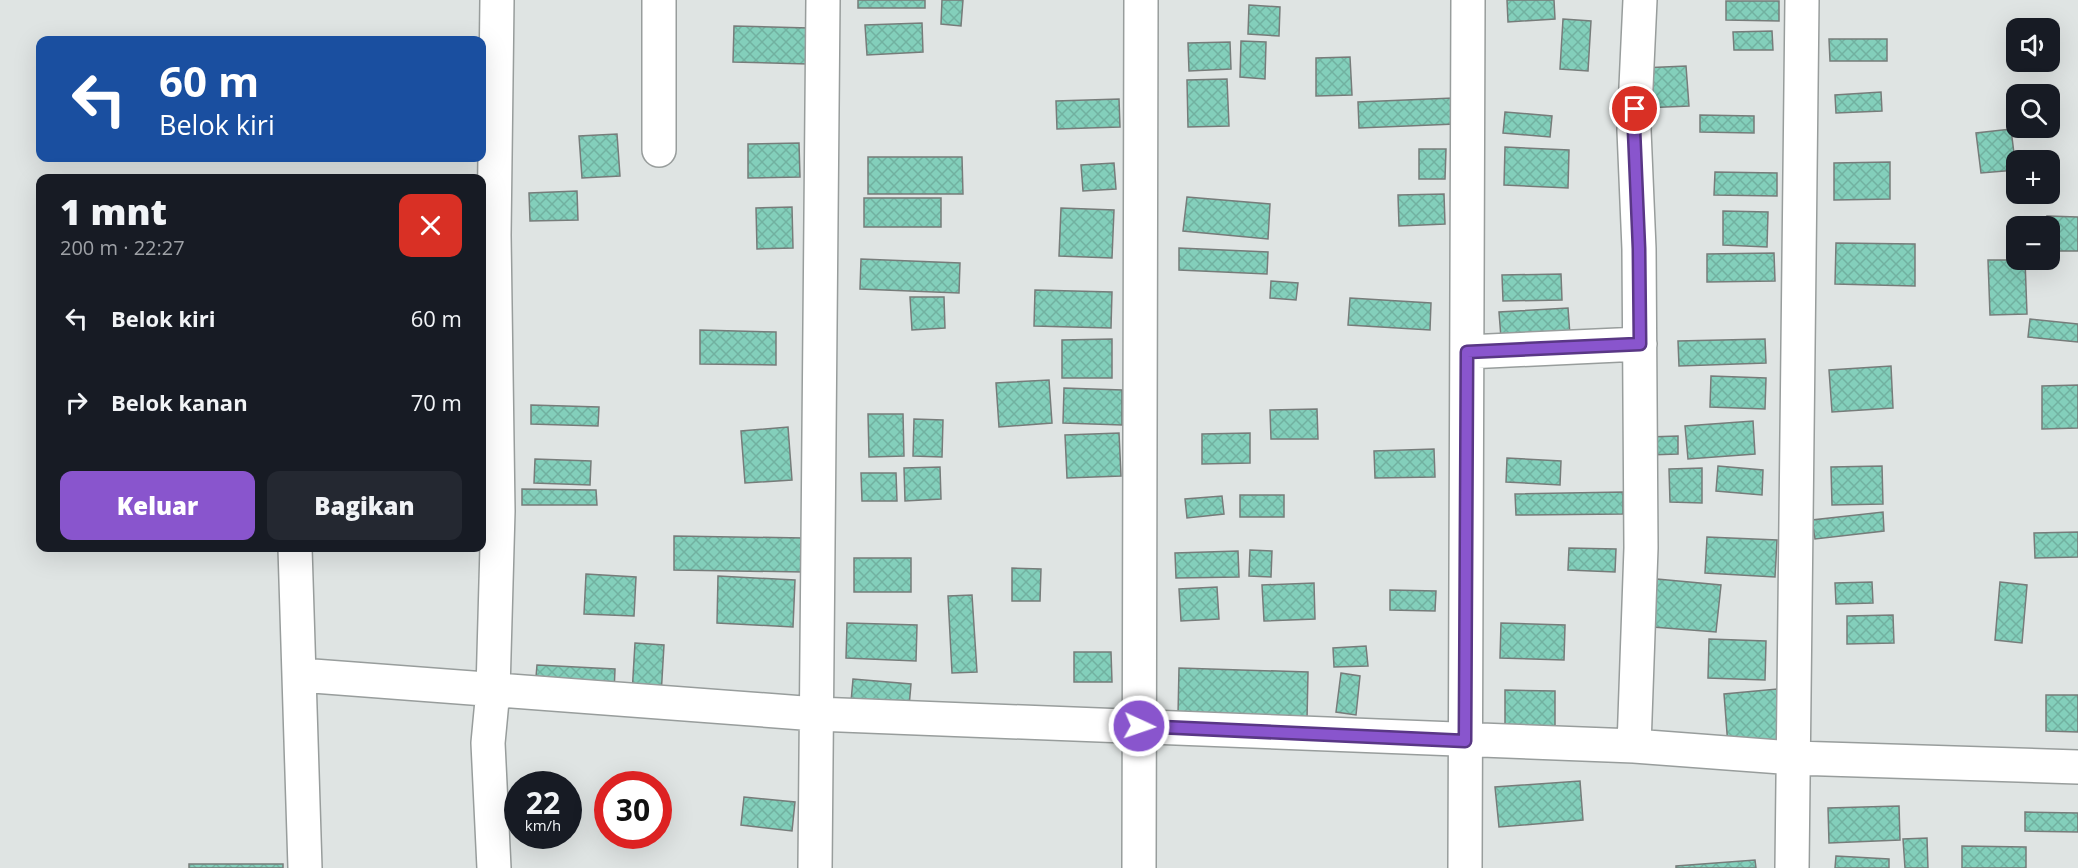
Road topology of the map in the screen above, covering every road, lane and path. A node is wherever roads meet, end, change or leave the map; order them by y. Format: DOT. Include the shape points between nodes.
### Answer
graph roads {
  1 [pos="497,0"];
  2 [pos="659,0"];
  3 [pos="824,0"];
  4 [pos="1141,0"];
  5 [pos="1468,0"];
  6 [pos="1640,0"];
  7 [pos="1802,0"];
  8 [pos="659,150"];
  9 [pos="1640,344"];
  10 [pos="1467,352"];
  11 [pos="295,552"];
  12 [pos="300,675"];
  13 [pos="493,690"];
  14 [pos="816,714"];
  15 [pos="1139,726"];
  16 [pos="1465,741"];
  17 [pos="1634,746"];
  18 [pos="1794,758"];
  19 [pos="2078,767"];
  20 [pos="305,868"];
  21 [pos="494,868"];
  22 [pos="815,868"];
  23 [pos="1139,868"];
  24 [pos="1465,868"];
  25 [pos="1792,868"];
  1 -- 13 [label="street" via="494,236 498,511"];
  2 -- 8 [label="street"];
  3 -- 14 [label="street"];
  4 -- 15 [label="street"];
  5 -- 10 [label="street"];
  6 -- 9 [label="street" via="1634,130"];
  7 -- 18 [label="street"];
  9 -- 10 [label="street"];
  9 -- 17 [label="street" via="1641,548"];
  10 -- 16 [label="street"];
  11 -- 12 [label="street"];
  12 -- 13 [label="street"];
  12 -- 20 [label="street"];
  13 -- 14 [label="street"];
  13 -- 21 [label="street" via="488,743"];
  14 -- 15 [label="street"];
  14 -- 22 [label="street"];
  15 -- 16 [label="street"];
  15 -- 23 [label="street"];
  16 -- 17 [label="street"];
  16 -- 24 [label="street"];
  17 -- 18 [label="street"];
  18 -- 19 [label="street"];
  18 -- 25 [label="street"];
}
